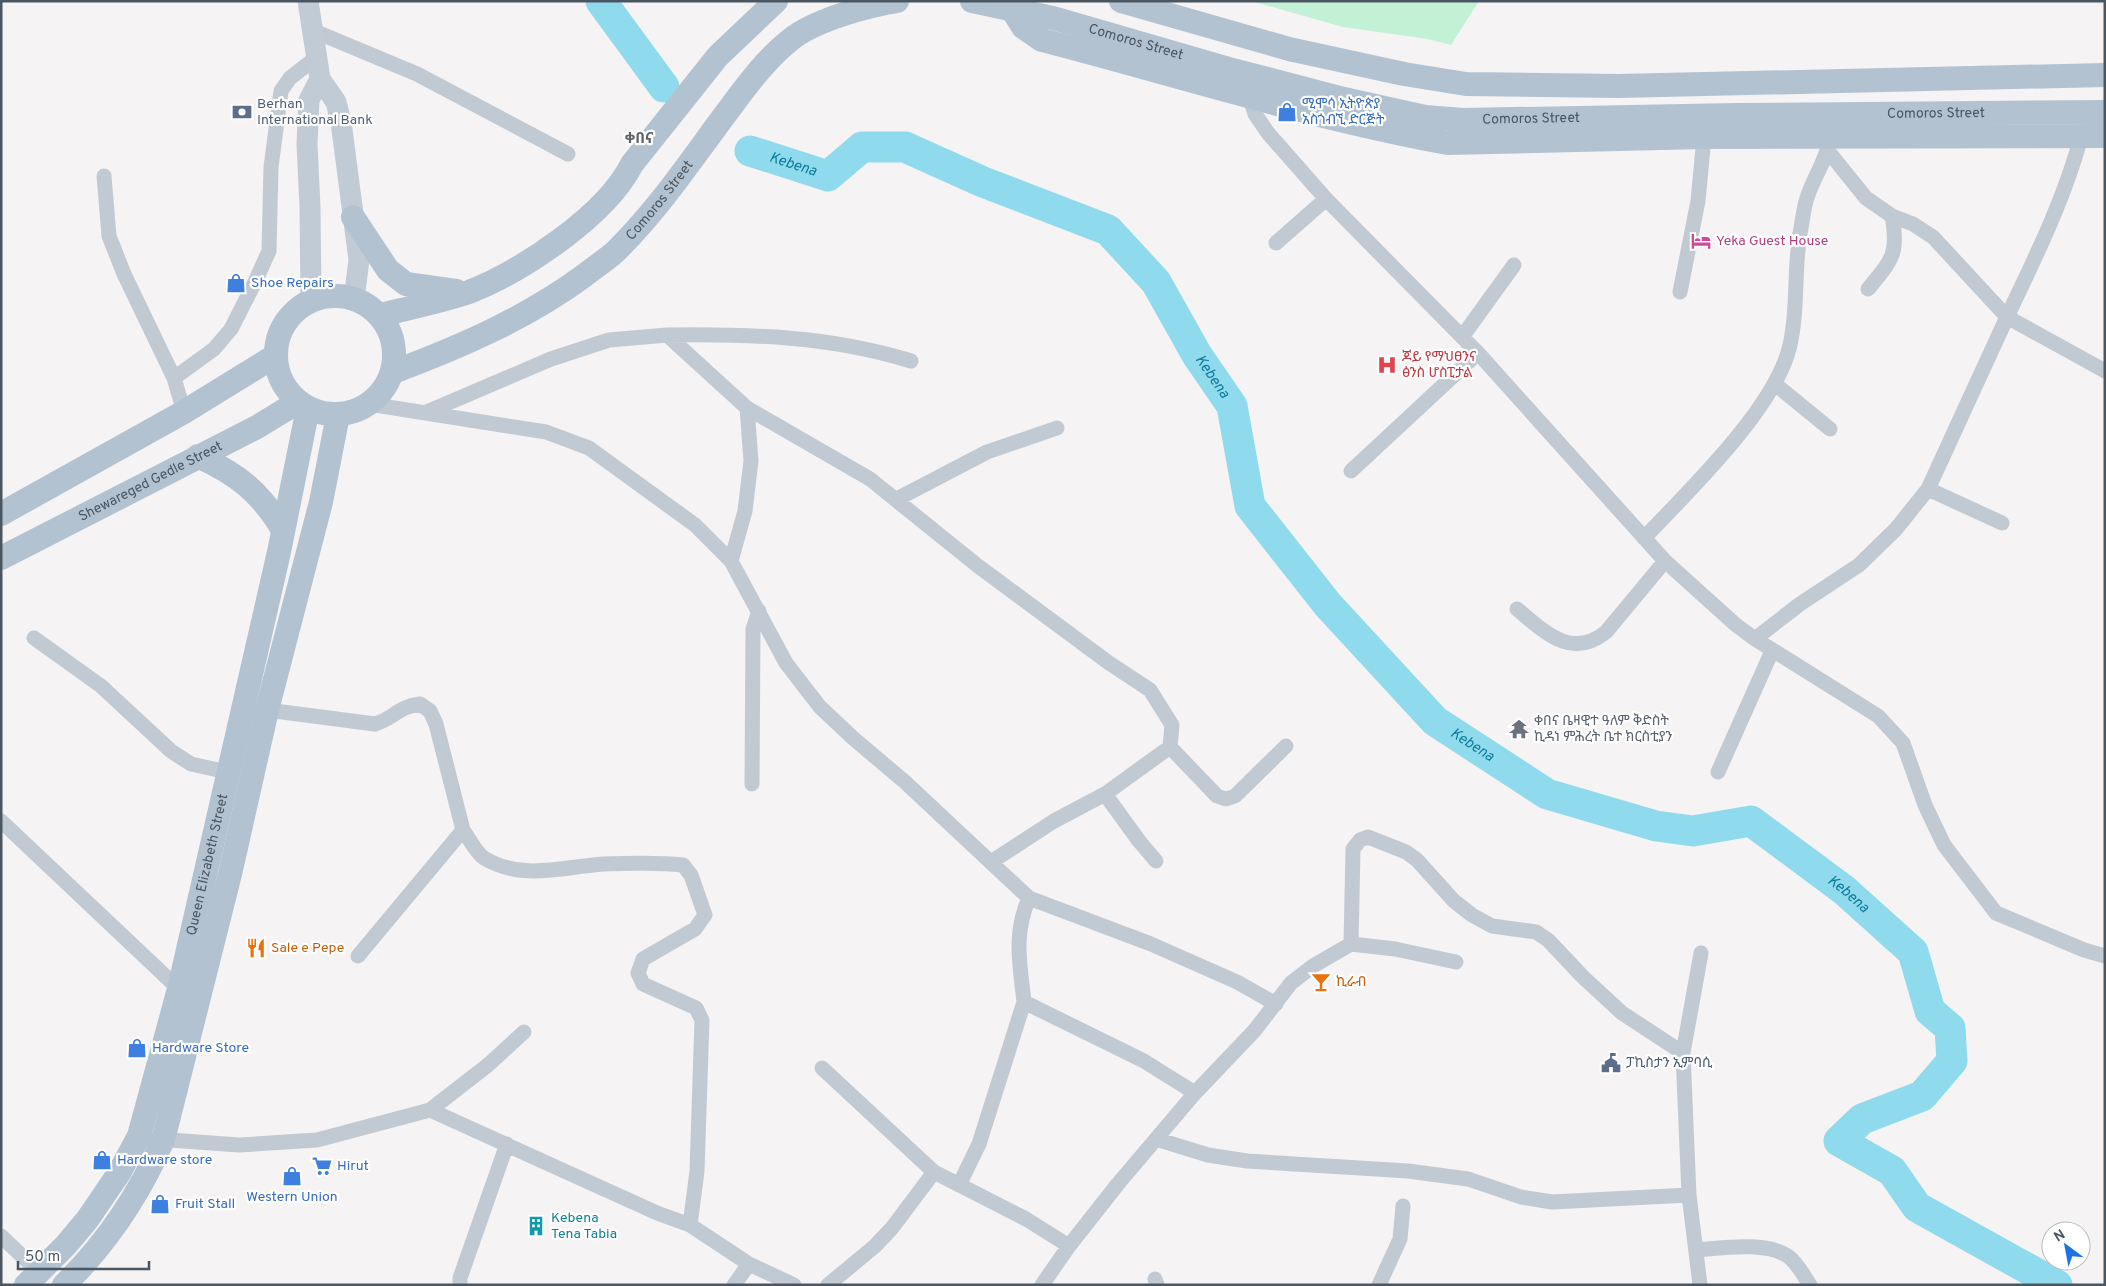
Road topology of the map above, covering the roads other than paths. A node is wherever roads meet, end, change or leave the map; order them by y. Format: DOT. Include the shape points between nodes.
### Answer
graph roads {
  1 [pos="308,1"];
  2 [pos="776,1"];
  3 [pos="897,1"];
  4 [pos="972,1"];
  5 [pos="1121,1"];
  6 [pos="1013,11"];
  7 [pos="314,31"];
  8 [pos="317,57"];
  9 [pos="2105,75"];
  10 [pos="320,79"];
  11 [pos="1250,96"];
  12 [pos="2105,112"];
  13 [pos="2080,136"];
  14 [pos="2105,136"];
  15 [pos="1704,137"];
  16 [pos="1829,144"];
  17 [pos="568,154"];
  18 [pos="104,176"];
  19 [pos="1326,199"];
  20 [pos="1892,216"];
  21 [pos="353,217"];
  22 [pos="1276,243"];
  23 [pos="1514,264"];
  24 [pos="1868,289"];
  25 [pos="468,292"];
  26 [pos="1680,292"];
  27 [pos="354,299"];
  28 [pos="311,301"];
  29 [pos="380,315"];
  30 [pos="2007,317"];
  31 [pos="667,335"];
  32 [pos="1462,337"];
  33 [pos="1478,353"];
  34 [pos="276,356"];
  35 [pos="911,361"];
  36 [pos="2105,371"];
  37 [pos="392,372"];
  38 [pos="174,378"];
  39 [pos="1775,384"];
  40 [pos="369,404"];
  41 [pos="303,405"];
  42 [pos="747,408"];
  43 [pos="184,412"];
  44 [pos="427,412"];
  45 [pos="338,415"];
  46 [pos="1057,428"];
  47 [pos="1830,429"];
  48 [pos="198,456"];
  49 [pos="1350,471"];
  50 [pos="1928,489"];
  51 [pos="897,499"];
  52 [pos="1,514"];
  53 [pos="2002,523"];
  54 [pos="283,530"];
  55 [pos="1644,538"];
  56 [pos="1,558"];
  57 [pos="731,561"];
  58 [pos="1665,561"];
  59 [pos="1517,609"];
  60 [pos="759,611"];
  61 [pos="34,638"];
  62 [pos="1755,639"];
  63 [pos="1772,651"];
  64 [pos="267,710"];
  65 [pos="1286,746"];
  66 [pos="1170,747"];
  67 [pos="227,772"];
  68 [pos="1718,772"];
  69 [pos="752,784"];
  70 [pos="1105,794"];
  71 [pos="1,821"];
  72 [pos="464,830"];
  73 [pos="1156,861"];
  74 [pos="991,862"];
  75 [pos="1029,898"];
  76 [pos="1351,944"];
  77 [pos="1701,953"];
  78 [pos="358,956"];
  79 [pos="2105,956"];
  80 [pos="1456,962"];
  81 [pos="179,989"];
  82 [pos="1024,1002"];
  83 [pos="1276,1004"];
  84 [pos="524,1032"];
  85 [pos="1684,1052"];
  86 [pos="822,1068"];
  87 [pos="1194,1093"];
  88 [pos="430,1110"];
  89 [pos="139,1136"];
  90 [pos="1156,1139"];
  91 [pos="163,1140"];
  92 [pos="507,1144"];
  93 [pos="934,1172"];
  94 [pos="958,1185"];
  95 [pos="1689,1195"];
  96 [pos="1403,1206"];
  97 [pos="690,1225"];
  98 [pos="1,1236"];
  99 [pos="1069,1246"];
  100 [pos="1697,1250"];
  101 [pos="749,1264"];
  102 [pos="33,1278"];
  103 [pos="64,1285"];
  104 [pos="460,1285"];
  105 [pos="734,1285"];
  106 [pos="794,1285"];
  107 [pos="828,1285"];
  108 [pos="1042,1285"];
  109 [pos="1379,1285"];
  110 [pos="1700,1285"];
  111 [pos="1810,1285"];
  1 -- 7 [label="main road"];
  2 -- 25 [label="main road" via="718,56 632,164 624,179 586,219 503,276"];
  3 -- 37 [label="main road, Comoros Street" via="870,6 795,36 756,73 654,211 614,253 562,292 496,329"];
  4 -- 6 [label="main road, Comoros Street"];
  5 -- 9 [label="main road" via="1288,49 1466,84 1628,85"];
  6 -- 11 [label="main road" via="1023,27 1042,40"];
  6 -- 12 [label="main road, Comoros Street" via="1053,18 1248,74 1425,117 1463,120"];
  7 -- 8 [label="main road"];
  7 -- 17 [label="street" via="417,74"];
  8 -- 10 [label="main road"];
  8 -- 38 [label="street" via="290,78 281,91 271,167 269,251 230,329 214,349"];
  10 -- 21 [label="main road" via="336,102 341,122"];
  10 -- 28 [label="main road" via="308,100 306,144"];
  11 -- 15 [label="main road" via="1448,143"];
  11 -- 19 [label="street" via="1255,114 1268,133"];
  13 -- 14 [label="main road"];
  13 -- 16 [label="main road" via="1984,135"];
  13 -- 30 [label="street" via="2071,174 2046,236"];
  15 -- 16 [label="main road"];
  15 -- 26 [label="street" via="1698,201"];
  16 -- 20 [label="street" via="1866,198"];
  16 -- 39 [label="street" via="1808,195 1800,231 1796,316 1789,351"];
  18 -- 38 [label="street" via="109,236"];
  19 -- 22 [label="street"];
  19 -- 32 [label="street"];
  20 -- 24 [label="street" via="1896,240 1894,250 1889,263"];
  20 -- 30 [label="street" via="1933,237"];
  21 -- 25 [label="main road" via="388,270 406,284"];
  21 -- 27 [label="main road" via="358,260"];
  23 -- 32 [label="street"];
  25 -- 29 [label="main road"];
  27 -- 28 [label="main road" via="325,296"];
  27 -- 29 [label="main road"];
  28 -- 34 [label="main road" via="286,322 278,338"];
  29 -- 37 [label="main road" via="391,332 394,345"];
  30 -- 36 [label="street"];
  30 -- 50 [label="street"];
  31 -- 35 [label="street" via="738,334 790,338 870,348"];
  31 -- 42 [label="street"];
  31 -- 44 [label="street" via="609,340 559,356"];
  32 -- 33 [label="street"];
  33 -- 49 [label="street"];
  33 -- 55 [label="street"];
  34 -- 41 [label="main road" via="282,381"];
  34 -- 43 [label="main road"];
  37 -- 40 [label="main road" via="384,390"];
  38 -- 43 [label="street"];
  39 -- 47 [label="street"];
  39 -- 55 [label="street" via="1696,485"];
  40 -- 44 [label="street"];
  40 -- 45 [label="main road"];
  41 -- 45 [label="main road" via="323,414"];
  41 -- 48 [label="main road, Shewareged Gedle Street"];
  41 -- 54 [label="main road, Queen Elizabeth Street"];
  42 -- 51 [label="street" via="870,479"];
  42 -- 57 [label="street" via="751,460 745,511"];
  43 -- 52 [label="main road"];
  44 -- 57 [label="street" via="546,432 589,448 695,525"];
  45 -- 64 [label="main road, Queen Elizabeth Street" via="321,502"];
  46 -- 51 [label="street" via="987,452"];
  48 -- 54 [label="main road" via="227,470 251,487"];
  48 -- 56 [label="main road, Shewareged Gedle Street"];
  50 -- 53 [label="street"];
  50 -- 62 [label="street" via="1896,529 1859,565"];
  51 -- 66 [label="street" via="978,566 1150,690 1172,725"];
  54 -- 67 [label="main road, Queen Elizabeth Street"];
  55 -- 58 [label="street"];
  57 -- 60 [label="street"];
  58 -- 59 [label="street" via="1606,632 1597,640 1582,645 1549,636"];
  58 -- 62 [label="street" via="1736,626"];
  60 -- 69 [label="street" via="753,629"];
  60 -- 74 [label="street" via="786,663 820,707"];
  61 -- 67 [label="street" via="101,686 171,751 191,764"];
  62 -- 63 [label="street"];
  63 -- 68 [label="street"];
  63 -- 79 [label="street" via="1878,716 1893,730 1903,743 1925,805 1944,845 1996,913"];
  64 -- 72 [label="street" via="375,724 404,706 420,704 430,712 436,724"];
  64 -- 91 [label="main road, Queen Elizabeth Street" via="230,874"];
  65 -- 66 [label="street" via="1235,796 1226,799 1217,796"];
  66 -- 70 [label="street"];
  67 -- 81 [label="main road, Queen Elizabeth Street"];
  70 -- 73 [label="street"];
  70 -- 74 [label="street" via="1054,820"];
  71 -- 81 [label="street"];
  72 -- 78 [label="street"];
  72 -- 97 [label="street" via="482,857 511,870 546,872 602,864 666,863 683,865 691,875 705,915 695,929 643,959 638,973 644,984 696,1008 702,1020 698,1162"];
  74 -- 75 [label="street"];
  75 -- 82 [label="street" via="1021,917 1018,944"];
  75 -- 83 [label="street" via="1151,944 1237,982"];
  76 -- 80 [label="street" via="1395,949"];
  76 -- 83 [label="street" via="1313,966 1291,984"];
  76 -- 85 [label="street" via="1353,849 1360,840 1368,838 1406,852 1417,860 1454,901 1472,915 1492,926 1536,932 1548,940 1622,1013"];
  77 -- 85 [label="street"];
  81 -- 89 [label="main road, Queen Elizabeth Street"];
  82 -- 87 [label="street" via="1144,1061"];
  82 -- 94 [label="street" via="979,1144"];
  83 -- 87 [label="street"];
  84 -- 88 [label="street"];
  85 -- 95 [label="street"];
  86 -- 93 [label="street"];
  87 -- 90 [label="street"];
  88 -- 91 [label="street" via="317,1140 239,1145"];
  88 -- 92 [label="street"];
  89 -- 91 [label="street"];
  89 -- 102 [label="main road, Queen Elizabeth Street" via="87,1220"];
  90 -- 95 [label="street" via="1247,1161 1408,1171 1468,1179 1520,1197 1552,1202"];
  90 -- 99 [label="street"];
  91 -- 103 [label="main road, Queen Elizabeth Street" via="149,1174 118,1224"];
  92 -- 97 [label="street"];
  92 -- 104 [label="street" via="480,1217"];
  93 -- 94 [label="street"];
  93 -- 107 [label="street" via="886,1234"];
  94 -- 99 [label="street" via="1026,1219"];
  95 -- 100 [label="street"];
  96 -- 109 [label="street" via="1400,1239"];
  97 -- 101 [label="street"];
  98 -- 102 [label="street"];
  99 -- 108 [label="street"];
  100 -- 110 [label="street"];
  100 -- 111 [label="street" via="1773,1249 1789,1257"];
  101 -- 105 [label="street"];
  101 -- 106 [label="street"];
}
